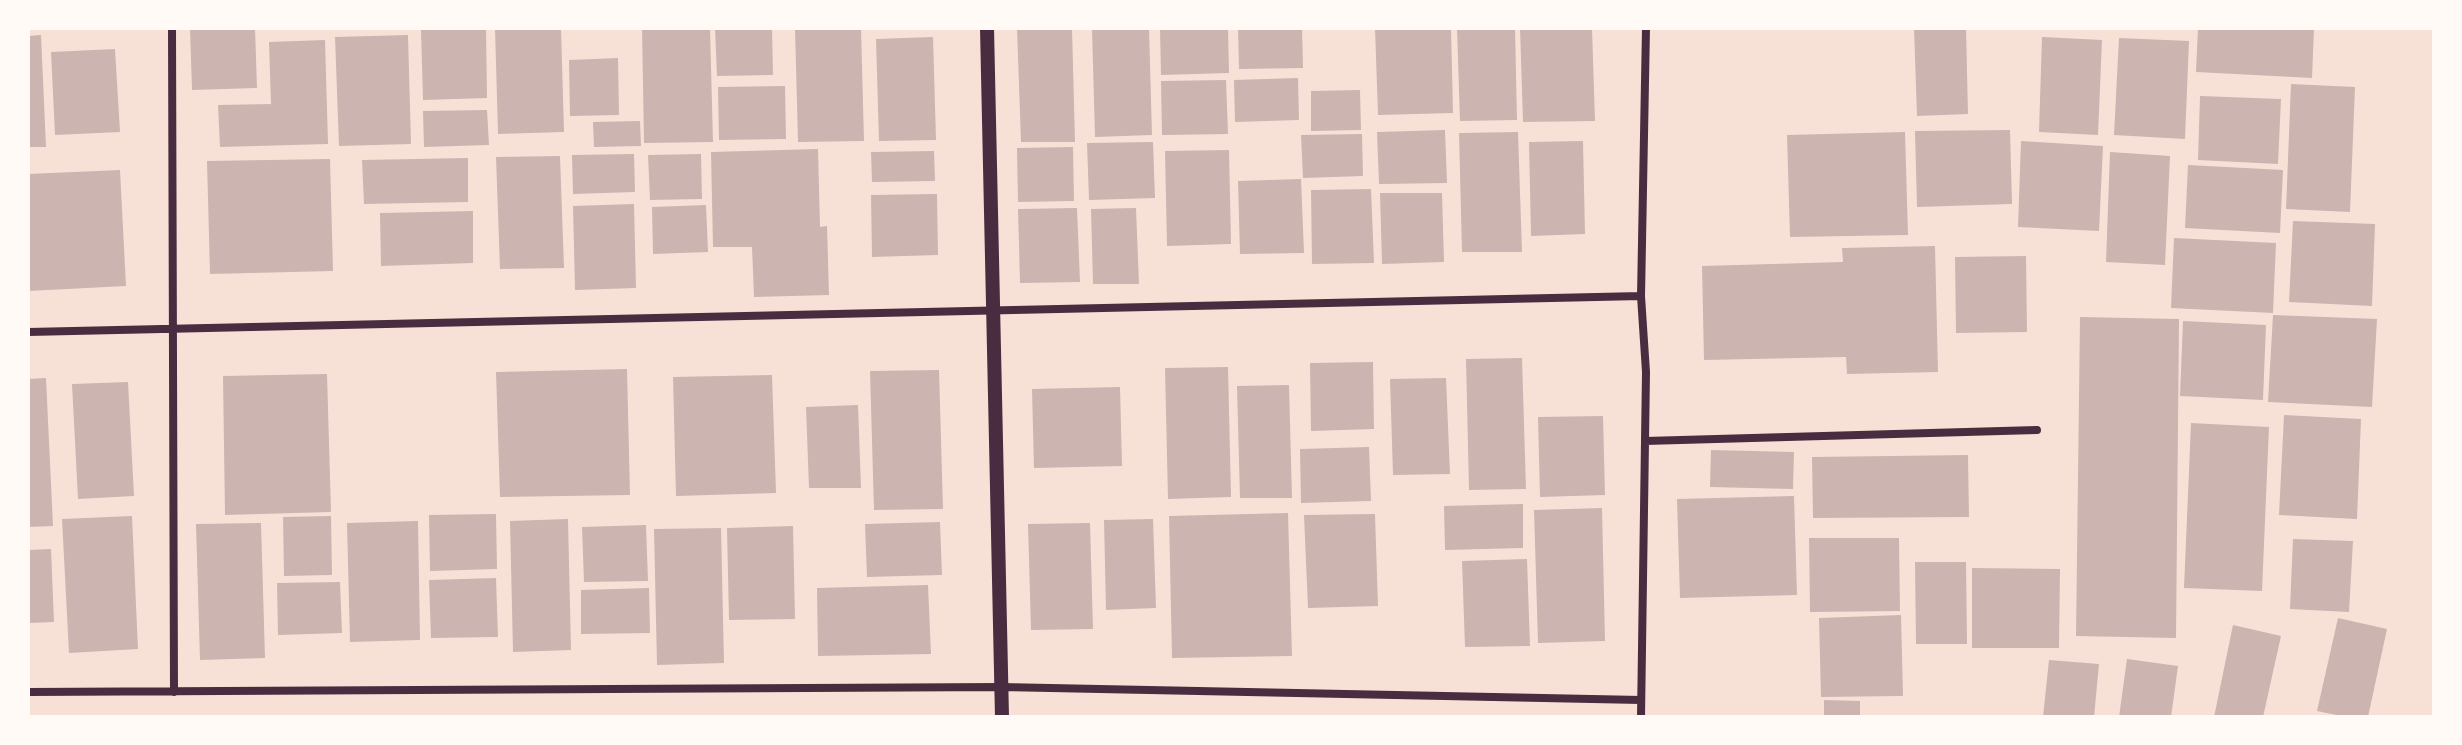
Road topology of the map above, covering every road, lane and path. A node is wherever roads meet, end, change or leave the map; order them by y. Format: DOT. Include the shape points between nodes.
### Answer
graph roads {
  1 [pos="172,28"];
  2 [pos="987,28"];
  3 [pos="1646,28"];
  4 [pos="1641,296"];
  5 [pos="995,310"];
  6 [pos="176,330"];
  7 [pos="28,332"];
  8 [pos="2037,430"];
  9 [pos="1645,441"];
  10 [pos="1001,687"];
  11 [pos="28,692"];
  12 [pos="174,692"];
  13 [pos="1641,700"];
  14 [pos="1002,717"];
  15 [pos="1641,717"];
  1 -- 6 [label="street"];
  2 -- 5 [label="street"];
  3 -- 4 [label="street"];
  4 -- 5 [label="street"];
  4 -- 9 [label="street"];
  5 -- 6 [label="street"];
  5 -- 10 [label="street"];
  6 -- 7 [label="street"];
  6 -- 12 [label="street"];
  8 -- 9 [label="street"];
  9 -- 13 [label="street"];
  10 -- 12 [label="street"];
  10 -- 13 [label="street"];
  10 -- 14 [label="street"];
  11 -- 12 [label="street"];
  13 -- 15 [label="street"];
}
